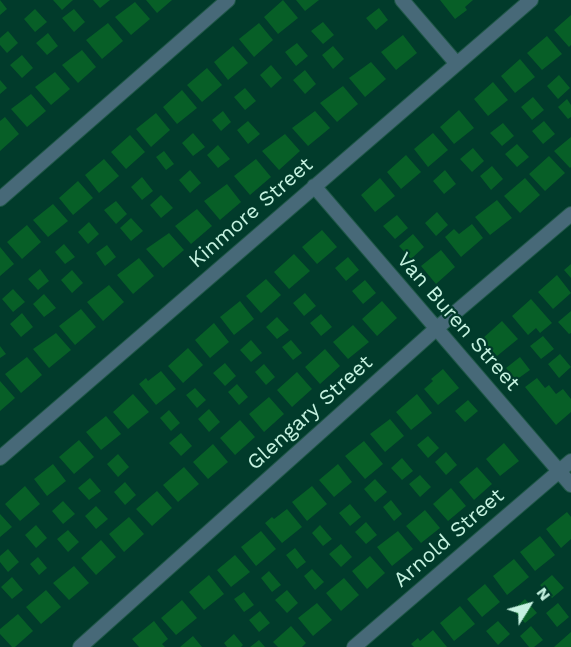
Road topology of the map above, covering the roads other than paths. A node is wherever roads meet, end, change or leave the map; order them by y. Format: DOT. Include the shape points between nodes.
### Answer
graph roads {
  1 [pos="228,0"];
  2 [pos="402,0"];
  3 [pos="531,0"];
  4 [pos="457,64"];
  5 [pos="314,186"];
  6 [pos="0,199"];
  7 [pos="571,214"];
  8 [pos="436,328"];
  9 [pos="0,458"];
  10 [pos="571,461"];
  11 [pos="560,471"];
  12 [pos="571,485"];
  13 [pos="93,636"];
  14 [pos="80,647"];
  15 [pos="102,647"];
  16 [pos="354,647"];
  1 -- 6 [label="street"];
  2 -- 4 [label="street"];
  3 -- 4 [label="street, Kinmore Street"];
  4 -- 5 [label="street, Kinmore Street"];
  5 -- 8 [label="street, Van Buren Street"];
  5 -- 9 [label="street, Kinmore Street"];
  7 -- 8 [label="street, Glengary Street"];
  8 -- 11 [label="street, Van Buren Street"];
  8 -- 13 [label="street, Glengary Street"];
  10 -- 11 [label="street, Arnold Street"];
  11 -- 12 [label="street, Van Buren Street"];
  11 -- 16 [label="street, Arnold Street"];
  13 -- 14 [label="street, Glengary Street"];
  13 -- 15 [label="street"];
}
